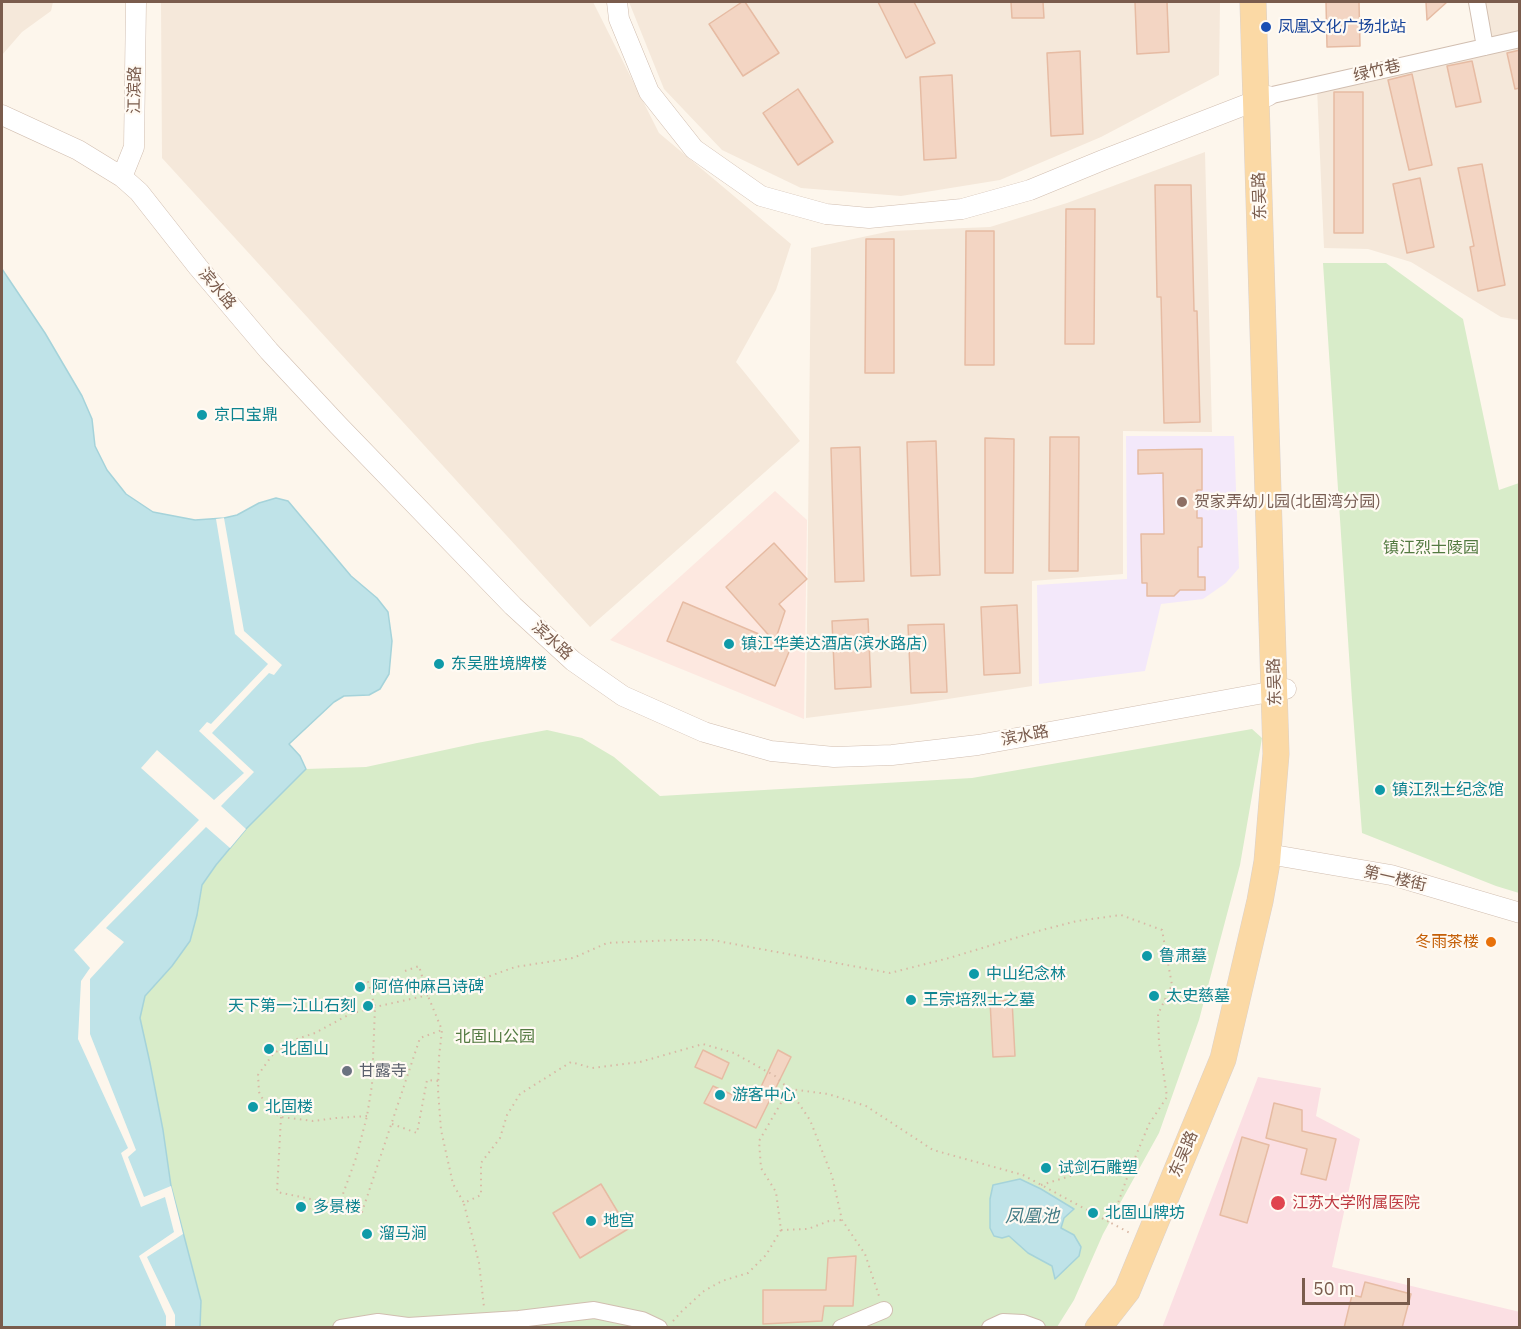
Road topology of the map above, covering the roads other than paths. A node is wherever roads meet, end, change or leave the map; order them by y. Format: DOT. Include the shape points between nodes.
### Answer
graph roads {
  1 [pos="136,2"];
  2 [pos="617,2"];
  3 [pos="1253,2"];
  4 [pos="1265,2"];
  5 [pos="1478,2"];
  6 [pos="1520,39"];
  7 [pos="1485,47"];
  8 [pos="1262,98"];
  9 [pos="2,115"];
  10 [pos="122,177"];
  11 [pos="1281,690"];
  12 [pos="1274,855"];
  13 [pos="1520,913"];
  14 [pos="884,1310"];
  15 [pos="341,1328"];
  16 [pos="659,1328"];
  17 [pos="841,1328"];
  18 [pos="990,1328"];
  19 [pos="1037,1328"];
  20 [pos="1098,1328"];
  21 [pos="1116,1328"];
  1 -- 10 [label="street, 江滨路" via="134,147"];
  2 -- 8 [label="street" via="619,19 649,92 694,149 761,196 826,214 869,218 962,209 1030,190"];
  3 -- 8 [label="main road, 东吴路"];
  4 -- 8 [label="main road, 东吴路"];
  5 -- 7 [label="street"];
  6 -- 7 [label="street, 绿竹巷"];
  7 -- 8 [label="street, 绿竹巷"];
  8 -- 11 [label="main road, 东吴路"];
  9 -- 10 [label="street, 滨水路" via="78,150"];
  10 -- 11 [label="street, 滨水路" via="139,192 269,351 513,606 573,661 623,696 704,732 771,751 834,757 892,755 978,745"];
  11 -- 12 [label="main road, 东吴路" via="1288,755"];
  12 -- 13 [label="street, 第一楼街" via="1391,875"];
  12 -- 20 [label="main road, 东吴路" via="1223,1059 1127,1291"];
  12 -- 21 [label="main road, 东吴路" via="1272,906 1234,1065 1136,1301"];
  14 -- 17 [label="street"];
  15 -- 16 [label="street" via="378,1322 408,1326 485,1322 594,1310 642,1320"];
  18 -- 19 [label="street" via="1003,1322"];
}
